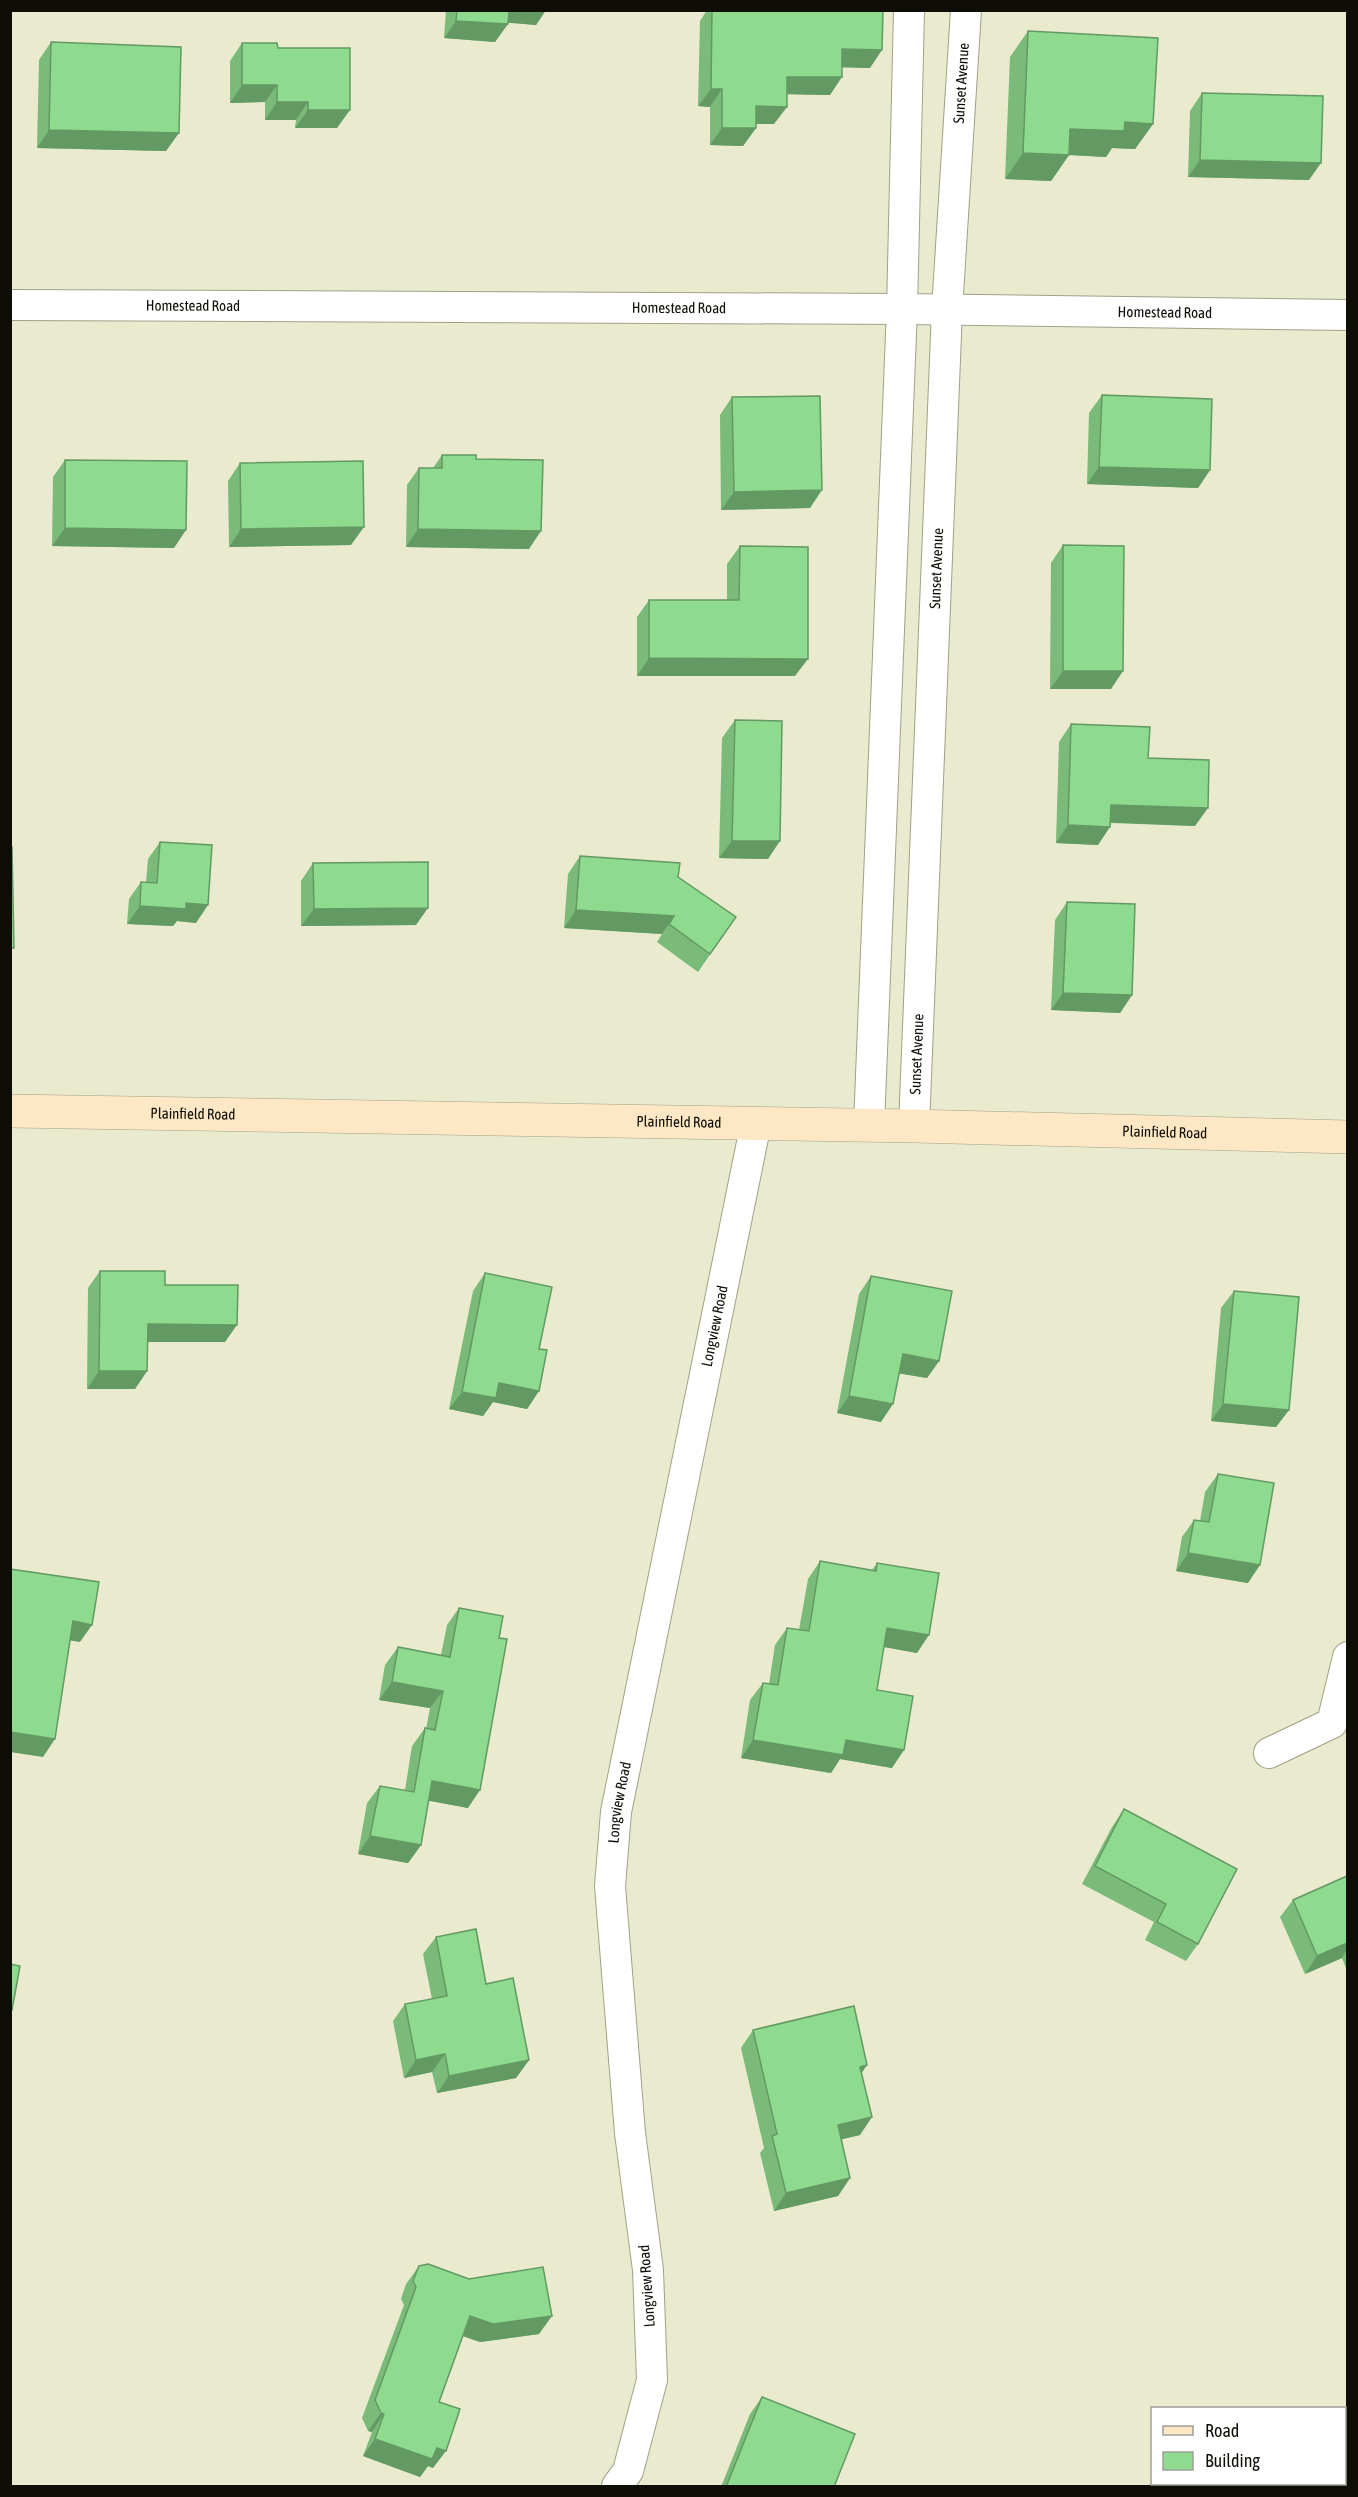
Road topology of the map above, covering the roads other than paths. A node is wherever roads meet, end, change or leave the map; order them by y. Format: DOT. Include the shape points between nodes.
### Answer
graph roads {
  1 [pos="909,10"];
  2 [pos="966,10"];
  3 [pos="10,305"];
  4 [pos="902,309"];
  5 [pos="947,310"];
  6 [pos="1347,315"];
  7 [pos="10,1111"];
  8 [pos="756,1124"];
  9 [pos="869,1125"];
  10 [pos="914,1126"];
  11 [pos="1347,1137"];
  12 [pos="1347,1657"];
  13 [pos="1269,1753"];
  14 [pos="617,2487"];
  1 -- 4 [label="street"];
  2 -- 5 [label="street, Sunset Avenue"];
  3 -- 4 [label="street, Homestead Road"];
  4 -- 5 [label="street, Homestead Road"];
  4 -- 9 [label="street"];
  5 -- 6 [label="street, Homestead Road"];
  5 -- 10 [label="street, Sunset Avenue"];
  7 -- 8 [label="street, Plainfield Road"];
  8 -- 9 [label="street, Plainfield Road"];
  8 -- 14 [label="street, Longview Road" via="616,1812 610,1887 630,2133 648,2270 652,2380 628,2471"];
  9 -- 10 [label="street, Plainfield Road"];
  10 -- 11 [label="street, Plainfield Road"];
  12 -- 13 [label="street" via="1332,1723"];
}
